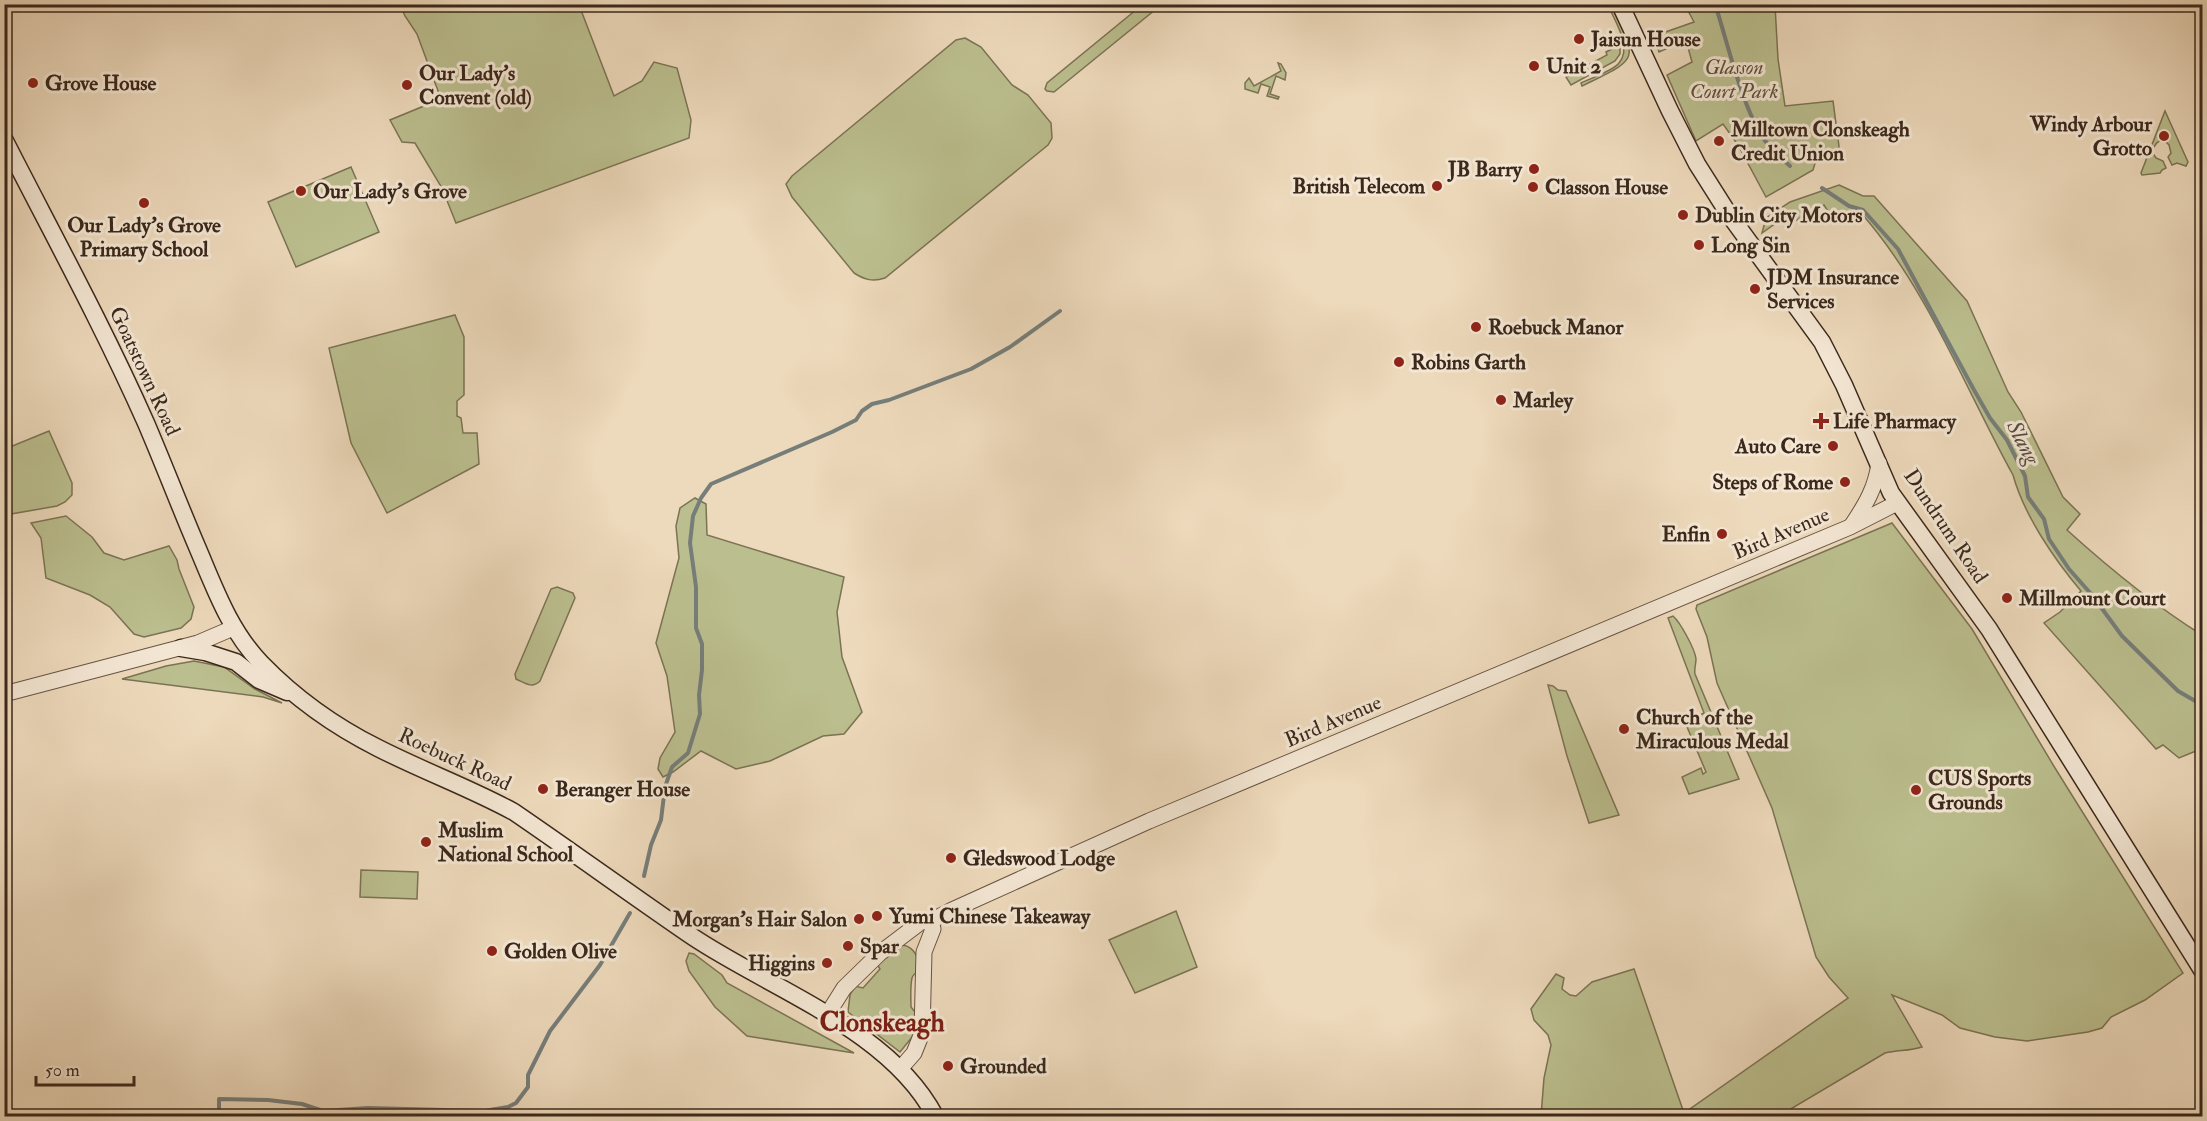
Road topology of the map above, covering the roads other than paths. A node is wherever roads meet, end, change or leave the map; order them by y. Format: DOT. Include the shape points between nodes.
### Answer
graph roads {
  1 [pos="1620,4"];
  2 [pos="4,139"];
  3 [pos="1879,462"];
  4 [pos="1897,503"];
  5 [pos="1850,527"];
  6 [pos="233,628"];
  7 [pos="181,648"];
  8 [pos="4,694"];
  9 [pos="299,697"];
  10 [pos="931,921"];
  11 [pos="905,934"];
  12 [pos="924,952"];
  13 [pos="2202,970"];
  14 [pos="827,1015"];
  15 [pos="900,1069"];
  16 [pos="935,1116"];
  1 -- 3 [label="main road, Dundrum Road" via="1697,164 1822,342"];
  2 -- 6 [label="main road, Goatstown Road" via="110,345"];
  3 -- 4 [label="main road, Dundrum Road"];
  3 -- 5 [label="street" via="1871,495"];
  4 -- 5 [label="street, Bird Avenue"];
  4 -- 13 [label="main road, Dundrum Road" via="1989,629"];
  5 -- 10 [label="street, Bird Avenue" via="1149,821"];
  6 -- 7 [label="street"];
  6 -- 9 [label="main road, Roebuck Road" via="262,664"];
  7 -- 8 [label="street"];
  7 -- 9 [label="main road" via="236,662 259,680"];
  9 -- 14 [label="main road, Roebuck Road" via="377,748 514,812 694,937"];
  10 -- 11 [label="street, Bird Avenue" via="921,922"];
  10 -- 12 [label="street" via="933,929"];
  11 -- 12 [label="street"];
  11 -- 14 [label="street, Bird Avenue" via="844,988"];
  12 -- 15 [label="street" via="922,1033 914,1053"];
  14 -- 15 [label="main road, Roebuck Road"];
  15 -- 16 [label="main road, Roebuck Road"];
}
